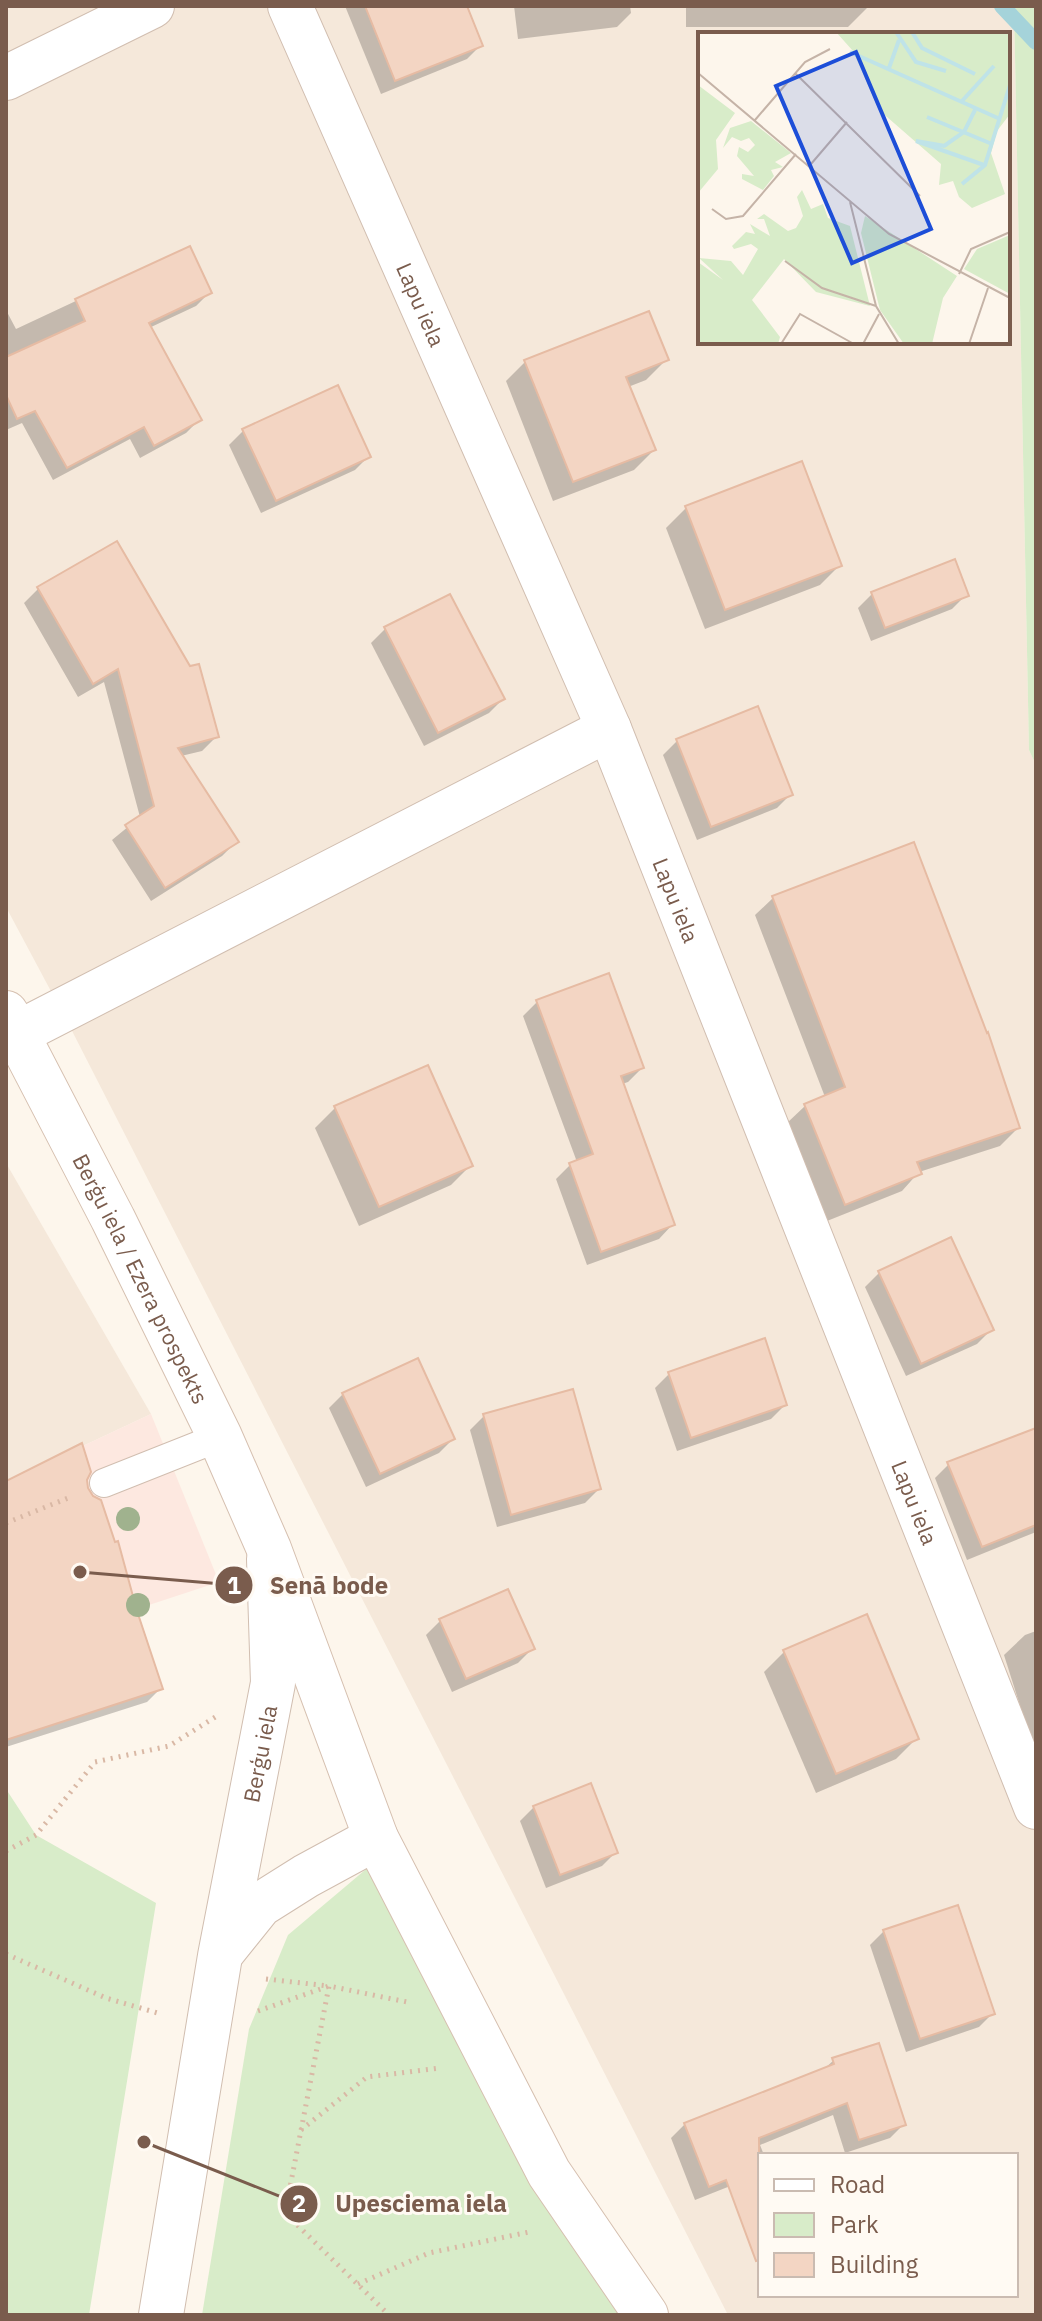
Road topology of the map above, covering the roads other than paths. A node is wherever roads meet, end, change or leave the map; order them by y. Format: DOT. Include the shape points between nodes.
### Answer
graph roads {
  1 [pos="152,6"];
  2 [pos="290,6"];
  3 [pos="6,78"];
  4 [pos="609,729"];
  5 [pos="12,1023"];
  6 [pos="220,1437"];
  7 [pos="104,1483"];
  8 [pos="269,1549"];
  9 [pos="1036,1807"];
  10 [pos="376,1838"];
  11 [pos="218,1965"];
  12 [pos="161,2315"];
  13 [pos="646,2315"];
  1 -- 3 [label="street"];
  2 -- 4 [label="street, Lapu iela"];
  4 -- 5 [label="street"];
  4 -- 9 [label="street, Lapu iela"];
  5 -- 6 [label="street, Berģu iela / Ezera prospekts"];
  6 -- 7 [label="lane"];
  6 -- 8 [label="street, Berģu iela / Ezera prospekts"];
  8 -- 10 [label="street, Berģu iela / Ezera prospekts"];
  8 -- 11 [label="street, Berģu iela" via="273,1683"];
  10 -- 11 [label="street, Berģu iela" via="260,1905"];
  10 -- 13 [label="street, Berģu iela / Ezera prospekts" via="549,2173"];
  11 -- 12 [label="street, Berģu iela"];
}
